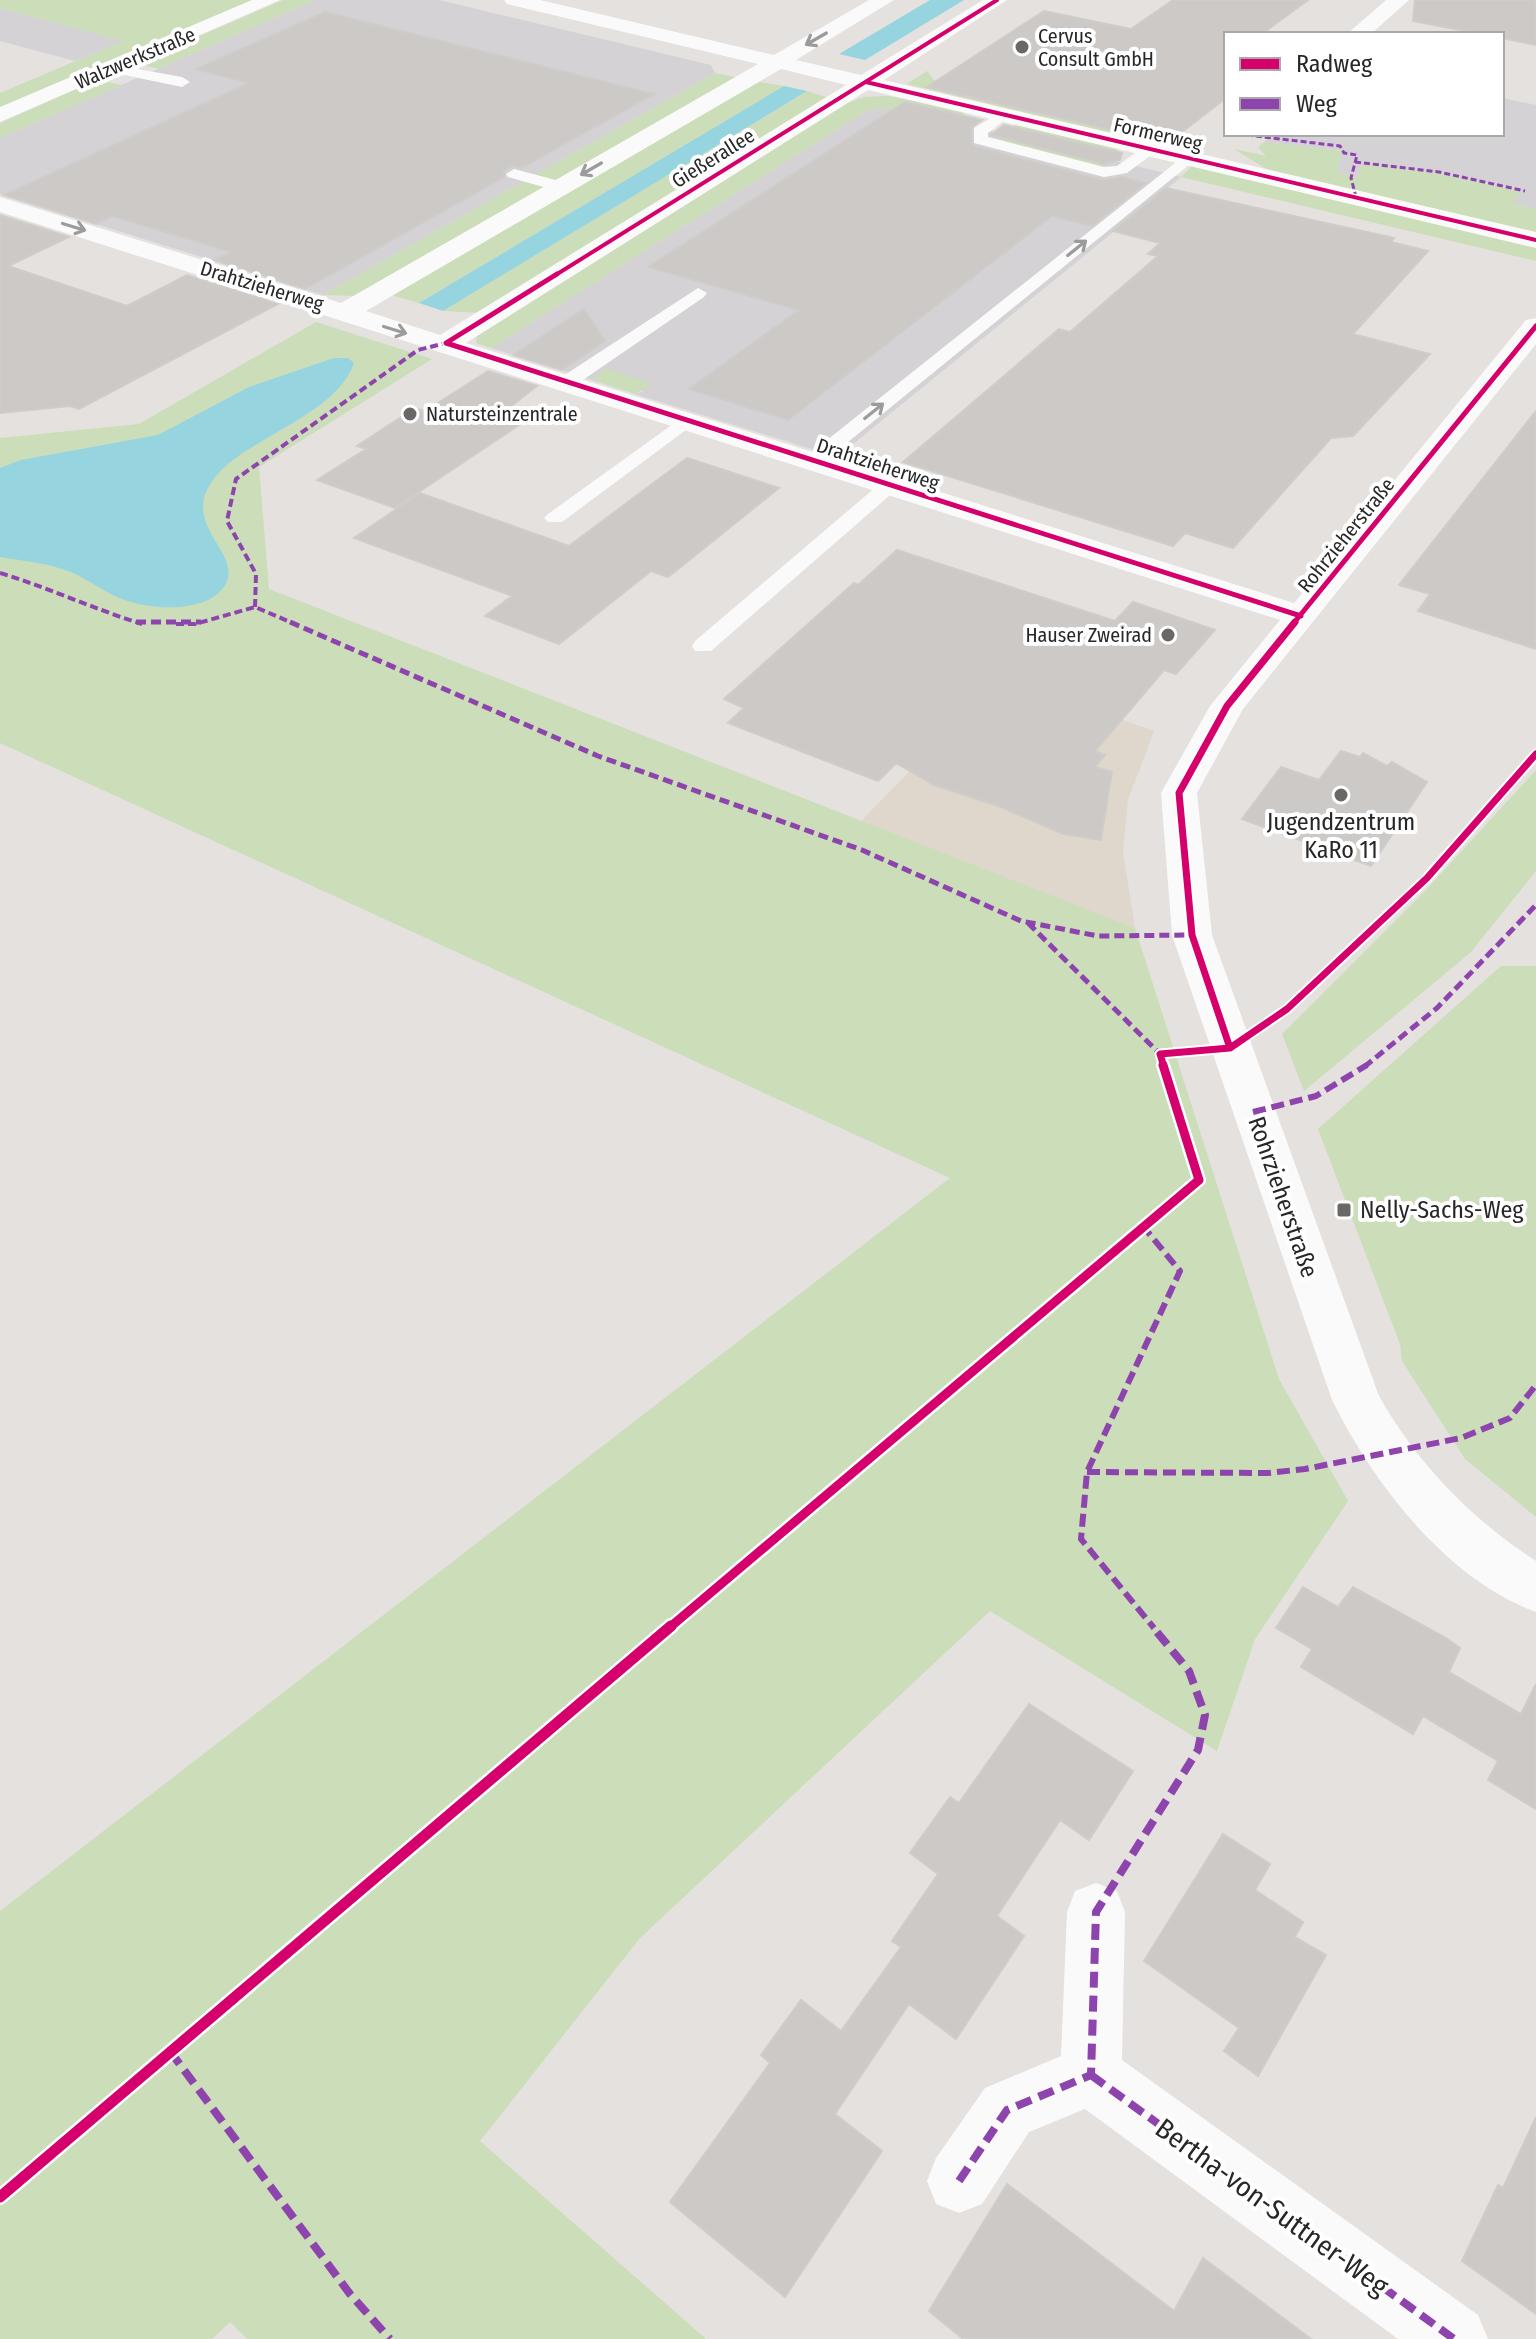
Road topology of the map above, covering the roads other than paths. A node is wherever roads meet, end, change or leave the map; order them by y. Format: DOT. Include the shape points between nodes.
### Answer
graph roads {
  1 [pos="270,0"];
  2 [pos="514,0"];
  3 [pos="884,0"];
  4 [pos="997,0"];
  5 [pos="1399,0"];
  6 [pos="1360,32"];
  7 [pos="777,62"];
  8 [pos="110,68"];
  9 [pos="182,82"];
  10 [pos="866,82"];
  11 [pos="0,115"];
  12 [pos="1004,115"];
  13 [pos="1232,136"];
  14 [pos="1151,149"];
  15 [pos="1195,159"];
  16 [pos="514,174"];
  17 [pos="561,187"];
  18 [pos="0,204"];
  19 [pos="1536,240"];
  20 [pos="698,293"];
  21 [pos="346,312"];
  22 [pos="1536,326"];
  23 [pos="446,343"];
  24 [pos="567,382"];
  25 [pos="687,420"];
  26 [pos="814,460"];
  27 [pos="890,485"];
  28 [pos="555,518"];
  29 [pos="1301,616"];
  30 [pos="703,646"];
  31 [pos="1536,1589"];
  32 [pos="1096,1912"];
  33 [pos="1091,2075"];
  34 [pos="959,2181"];
  35 [pos="1454,2339"];
  1 -- 8 [label="street, Walzwerkstraße"];
  2 -- 7 [label="street, Formerweg"];
  3 -- 7 [label="street, one-way"];
  4 -- 10 [label="street, Gießerallee"];
  5 -- 6 [label="street"];
  7 -- 10 [label="street, Formerweg"];
  7 -- 17 [label="street, one-way"];
  8 -- 9 [label="lane"];
  8 -- 11 [label="street, Walzwerkstraße"];
  10 -- 12 [label="street, Formerweg"];
  10 -- 23 [label="street, Gießerallee"];
  12 -- 14 [label="street, Formerweg"];
  12 -- 14 [label="lane" via="980,131 980,140 1104,172 1121,170"];
  13 -- 15 [label="street"];
  14 -- 15 [label="street, Formerweg"];
  15 -- 19 [label="street, Formerweg"];
  26 -- 15 [label="lane, one-way"];
  16 -- 17 [label="lane"];
  17 -- 21 [label="street"];
  18 -- 21 [label="street, Drahtzieherweg, one-way"];
  20 -- 24 [label="lane"];
  21 -- 23 [label="street, Drahtzieherweg, one-way"];
  22 -- 29 [label="street, Rohrzieherstraße"];
  23 -- 24 [label="street, Drahtzieherweg"];
  24 -- 25 [label="street, Drahtzieherweg"];
  25 -- 26 [label="street, Drahtzieherweg"];
  25 -- 28 [label="lane"];
  26 -- 27 [label="street, Drahtzieherweg"];
  27 -- 29 [label="street, Drahtzieherweg"];
  27 -- 30 [label="lane"];
  29 -- 31 [label="street, Rohrzieherstraße" via="1227,706 1179,793 1192,935 1340,1357 1370,1427 1412,1489 1442,1519"];
  32 -- 33 [label="street"];
  33 -- 34 [label="street" via="1007,2110"];
  33 -- 35 [label="street, Bertha-von-Suttner-Weg"];
}
